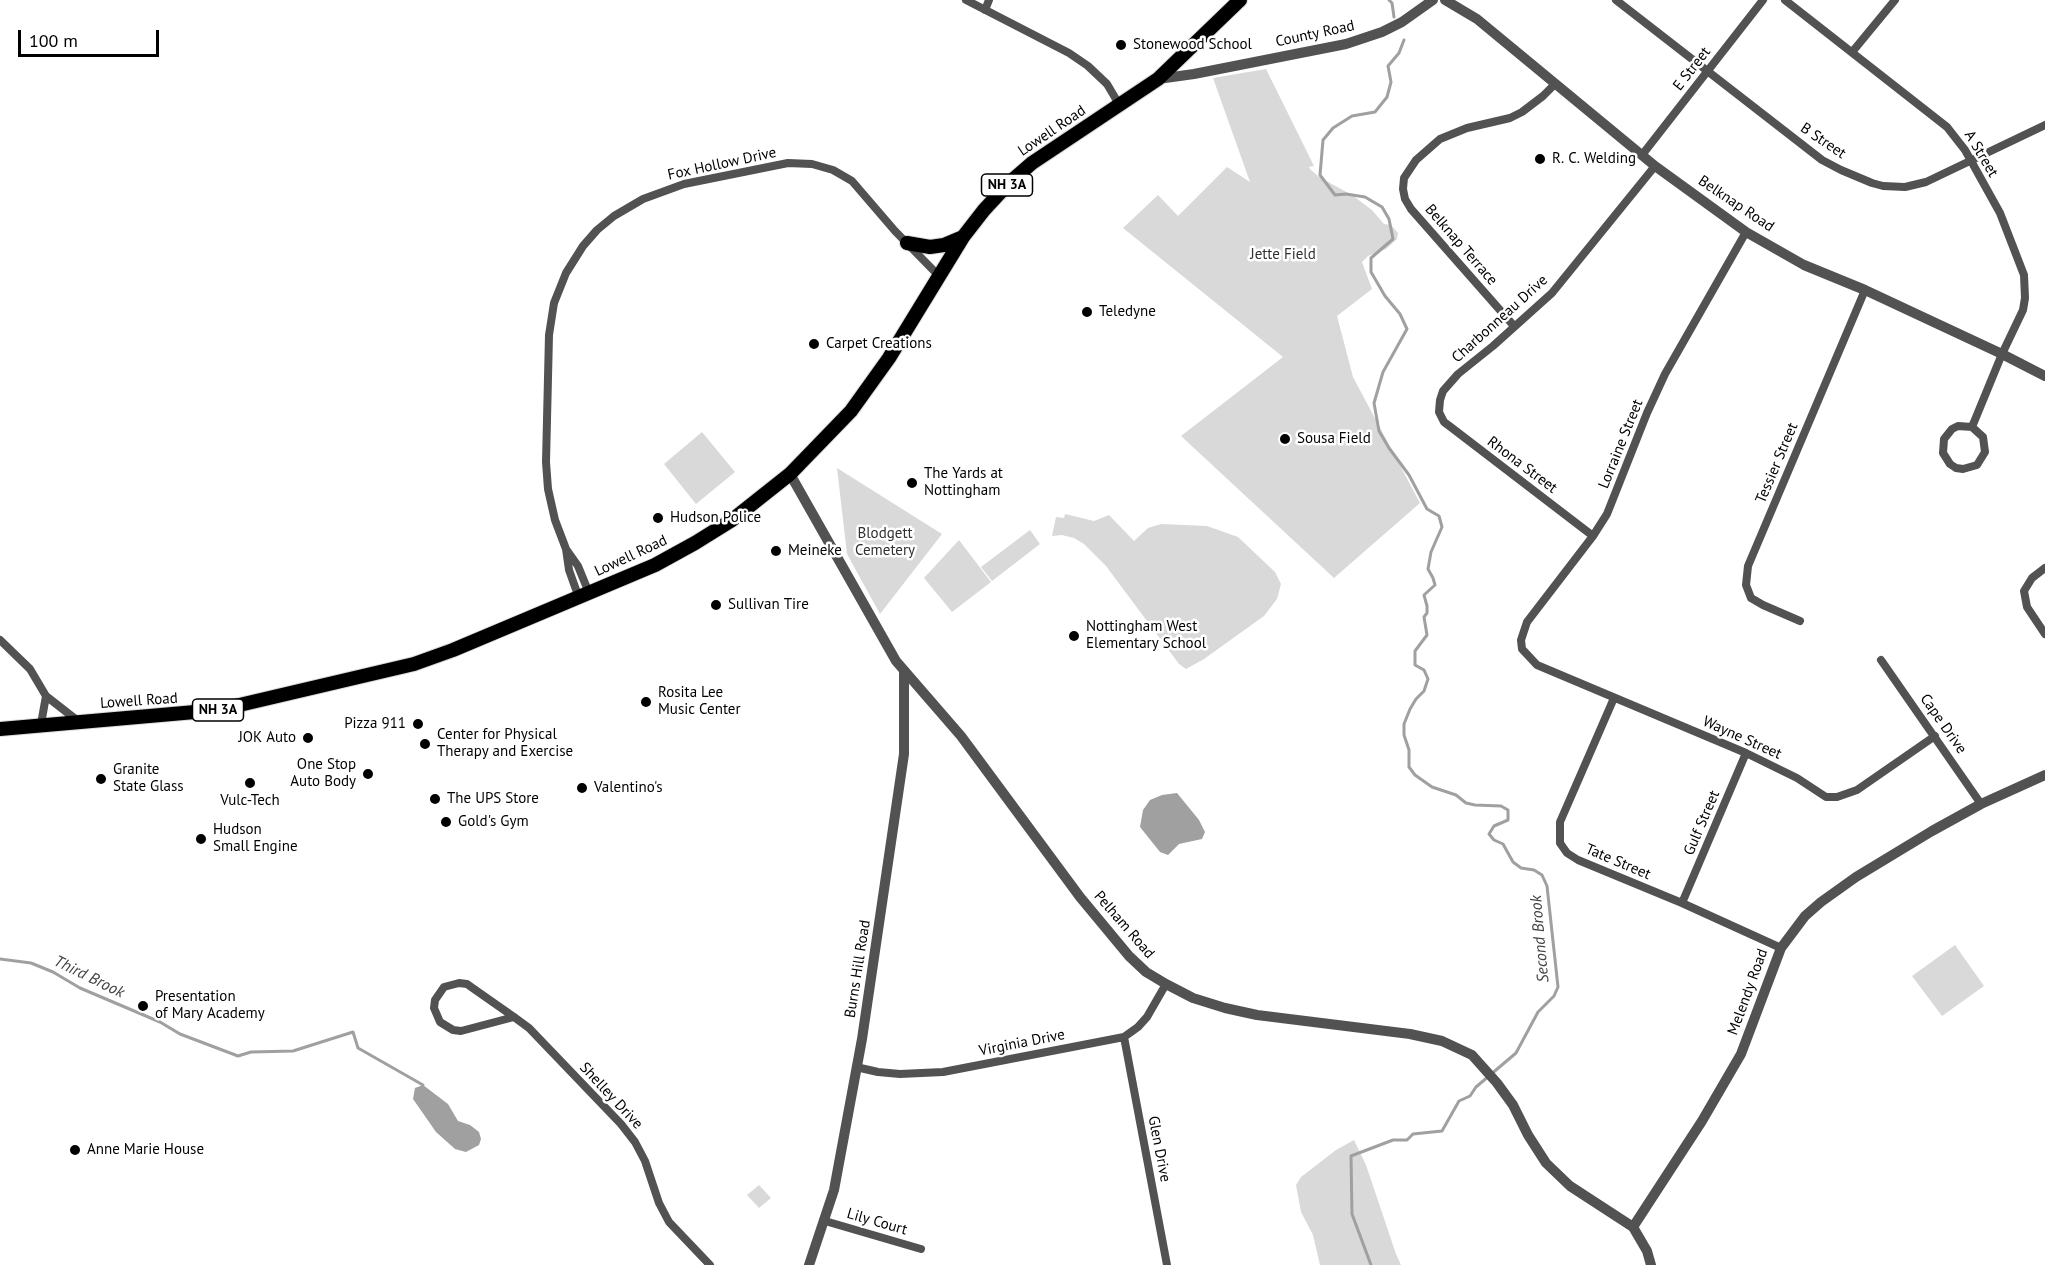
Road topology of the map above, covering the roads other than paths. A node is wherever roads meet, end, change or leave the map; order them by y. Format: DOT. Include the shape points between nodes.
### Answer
graph roads {
  1 [pos="966,0"];
  2 [pos="989,0"];
  3 [pos="1240,0"];
  4 [pos="1433,0"];
  5 [pos="1445,0"];
  6 [pos="1616,0"];
  7 [pos="1763,0"];
  8 [pos="1785,0"];
  9 [pos="1895,0"];
  10 [pos="985,10"];
  11 [pos="1853,51"];
  12 [pos="1707,71"];
  13 [pos="1158,79"];
  14 [pos="1555,84"];
  15 [pos="1120,105"];
  16 [pos="2045,125"];
  17 [pos="1642,155"];
  18 [pos="1972,161"];
  19 [pos="1655,166"];
  20 [pos="1746,232"];
  21 [pos="963,237"];
  22 [pos="907,243"];
  23 [pos="938,275"];
  24 [pos="1865,290"];
  25 [pos="1514,326"];
  26 [pos="2002,354"];
  27 [pos="2045,376"];
  28 [pos="1439,412"];
  29 [pos="1972,427"];
  30 [pos="790,474"];
  31 [pos="1593,536"];
  32 [pos="2045,568"];
  33 [pos="584,595"];
  34 [pos="1800,621"];
  35 [pos="2045,634"];
  36 [pos="0,640"];
  37 [pos="1528,658"];
  38 [pos="1881,660"];
  39 [pos="904,672"];
  40 [pos="46,696"];
  41 [pos="1614,698"];
  42 [pos="80,722"];
  43 [pos="41,724"];
  44 [pos="0,729"];
  45 [pos="1935,736"];
  46 [pos="1746,753"];
  47 [pos="2045,776"];
  48 [pos="1982,804"];
  49 [pos="1682,903"];
  50 [pos="1781,948"];
  51 [pos="1166,984"];
  52 [pos="514,1017"];
  53 [pos="1124,1037"];
  54 [pos="856,1067"];
  55 [pos="825,1221"];
  56 [pos="1634,1227"];
  57 [pos="921,1249"];
  58 [pos="710,1265"];
  59 [pos="809,1265"];
  60 [pos="1167,1265"];
  61 [pos="1651,1265"];
  1 -- 10 [label="street"];
  2 -- 10 [label="street"];
  3 -- 13 [label="main road, Lowell Road / NH 3A"];
  4 -- 13 [label="street, County Road" via="1402,22 1346,44"];
  5 -- 14 [label="street, Belknap Road" via="1477,19"];
  6 -- 12 [label="street, B Street"];
  7 -- 12 [label="street, E Street"];
  8 -- 11 [label="street, A Street"];
  9 -- 11 [label="street"];
  10 -- 15 [label="street" via="1088,66 1107,84"];
  11 -- 18 [label="street, A Street" via="1947,127"];
  12 -- 17 [label="street, E Street"];
  12 -- 18 [label="street, B Street" via="1822,160 1882,186 1905,187 1926,182"];
  13 -- 15 [label="main road, Lowell Road / NH 3A"];
  14 -- 17 [label="street, Belknap Road"];
  14 -- 25 [label="street, Belknap Terrace" via="1516,115 1440,139 1416,160 1404,178 1405,199 1411,208"];
  15 -- 21 [label="main road, Lowell Road / NH 3A" via="1032,163 996,197"];
  16 -- 18 [label="street, B Street"];
  17 -- 19 [label="street, Belknap Road"];
  18 -- 26 [label="street, A Street" via="2000,213 2024,275 2023,310"];
  19 -- 20 [label="street, Belknap Road"];
  19 -- 25 [label="street, Charbonneau Drive" via="1552,293"];
  20 -- 24 [label="street, Belknap Road" via="1804,265"];
  20 -- 31 [label="street, Lorraine Street" via="1665,375 1607,514"];
  21 -- 22 [label="main road" via="930,247"];
  21 -- 23 [label="main road, Lowell Road / NH 3A"];
  22 -- 23 [label="street, Fox Hollow Drive"];
  22 -- 33 [label="street, Fox Hollow Drive" via="843,175 823,166 801,163 674,188 643,199 597,230 566,273 554,303 549,335 547,478 569,570"];
  23 -- 30 [label="main road, Lowell Road / NH 3A" via="862,397"];
  24 -- 26 [label="street, Belknap Road"];
  24 -- 34 [label="street, Tessier Street" via="1748,566 1746,585 1751,598"];
  25 -- 28 [label="street, Charbonneau Drive" via="1450,381 1443,391"];
  26 -- 27 [label="street, Belknap Road"];
  26 -- 29 [label="street, A Street"];
  28 -- 31 [label="street, Rhona Street" via="1444,422"];
  29 -- 29 [label="street" via="1952,429 1944,439 1946,459 1956,468 1977,465 1985,452 1983,437"];
  30 -- 33 [label="main road, Lowell Road / NH 3A" via="732,520 695,543 656,565"];
  30 -- 39 [label="street, Pelham Road"];
  31 -- 37 [label="street, Lorraine Street" via="1523,630 1522,649"];
  32 -- 35 [label="street" via="2024,591 2027,607"];
  33 -- 42 [label="main road, Lowell Road / NH 3A" via="437,656 386,671 218,710"];
  36 -- 40 [label="street" via="30,669"];
  37 -- 41 [label="street, Wayne Street" via="1537,666"];
  38 -- 45 [label="street, Cape Drive"];
  39 -- 51 [label="street, Pelham Road" via="962,736 1080,897 1129,956"];
  39 -- 54 [label="street, Burns Hill Road" via="900,790"];
  40 -- 42 [label="street"];
  40 -- 43 [label="street"];
  41 -- 46 [label="street, Wayne Street"];
  41 -- 49 [label="street, Tate Street" via="1560,822 1560,843 1578,860"];
  42 -- 43 [label="main road, Lowell Road / NH 3A"];
  43 -- 44 [label="main road, Lowell Road / NH 3A"];
  45 -- 46 [label="street, Wayne Street" via="1875,779 1837,797 1826,797"];
  45 -- 48 [label="street, Cape Drive"];
  46 -- 49 [label="street, Gulf Street"];
  47 -- 48 [label="street, Melendy Road"];
  48 -- 50 [label="street, Melendy Road" via="1838,889 1805,916"];
  49 -- 50 [label="street, Tate Street"];
  50 -- 56 [label="street, Melendy Road" via="1741,1054"];
  51 -- 53 [label="street, Virginia Drive" via="1147,1017"];
  51 -- 56 [label="street, Pelham Road" via="1193,998 1257,1015 1410,1034 1442,1041 1472,1055 1513,1105 1528,1135 1557,1175"];
  52 -- 52 [label="street, Shelley Drive" via="453,1030 436,1016 435,1000 444,987 459,982"];
  52 -- 58 [label="street, Shelley Drive" via="621,1124 645,1161 669,1222"];
  53 -- 54 [label="street, Virginia Drive" via="943,1072 900,1074"];
  53 -- 60 [label="street, Glen Drive"];
  54 -- 55 [label="street, Burns Hill Road" via="841,1159"];
  55 -- 57 [label="street, Lily Court"];
  55 -- 59 [label="street, Burns Hill Road"];
  56 -- 61 [label="street"];
}
